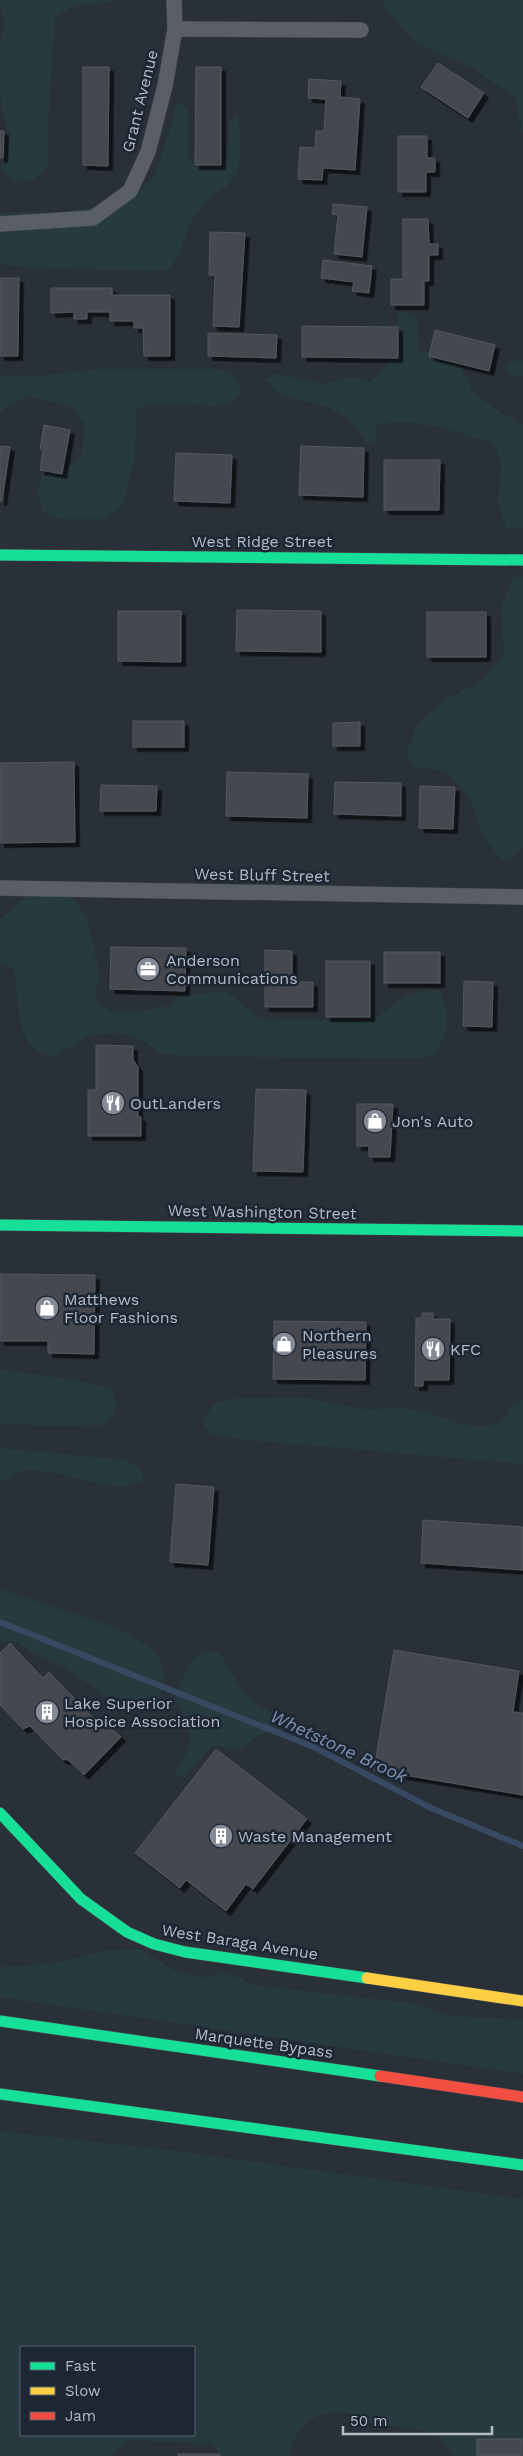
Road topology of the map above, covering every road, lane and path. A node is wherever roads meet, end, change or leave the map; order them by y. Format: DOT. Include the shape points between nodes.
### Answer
graph roads {
  1 [pos="174,0"];
  2 [pos="175,28"];
  3 [pos="361,30"];
  4 [pos="0,224"];
  5 [pos="0,555"];
  6 [pos="523,560"];
  7 [pos="0,888"];
  8 [pos="523,897"];
  9 [pos="0,1225"];
  10 [pos="523,1231"];
  11 [pos="0,1813"];
  12 [pos="523,2001"];
  13 [pos="0,2021"];
  14 [pos="0,2094"];
  15 [pos="523,2097"];
  16 [pos="523,2165"];
  1 -- 2 [label="street, Grant Avenue"];
  2 -- 3 [label="street"];
  2 -- 4 [label="street, Grant Avenue" via="148,152 130,191 93,218"];
  5 -- 6 [label="main road, West Ridge Street"];
  7 -- 8 [label="street, West Bluff Street"];
  9 -- 10 [label="main road, West Washington Street"];
  11 -- 12 [label="main road, West Baraga Avenue" via="65,1885 96,1913 143,1941 185,1952"];
  13 -- 15 [label="main road, Marquette Bypass"];
  14 -- 16 [label="main road"];
}
